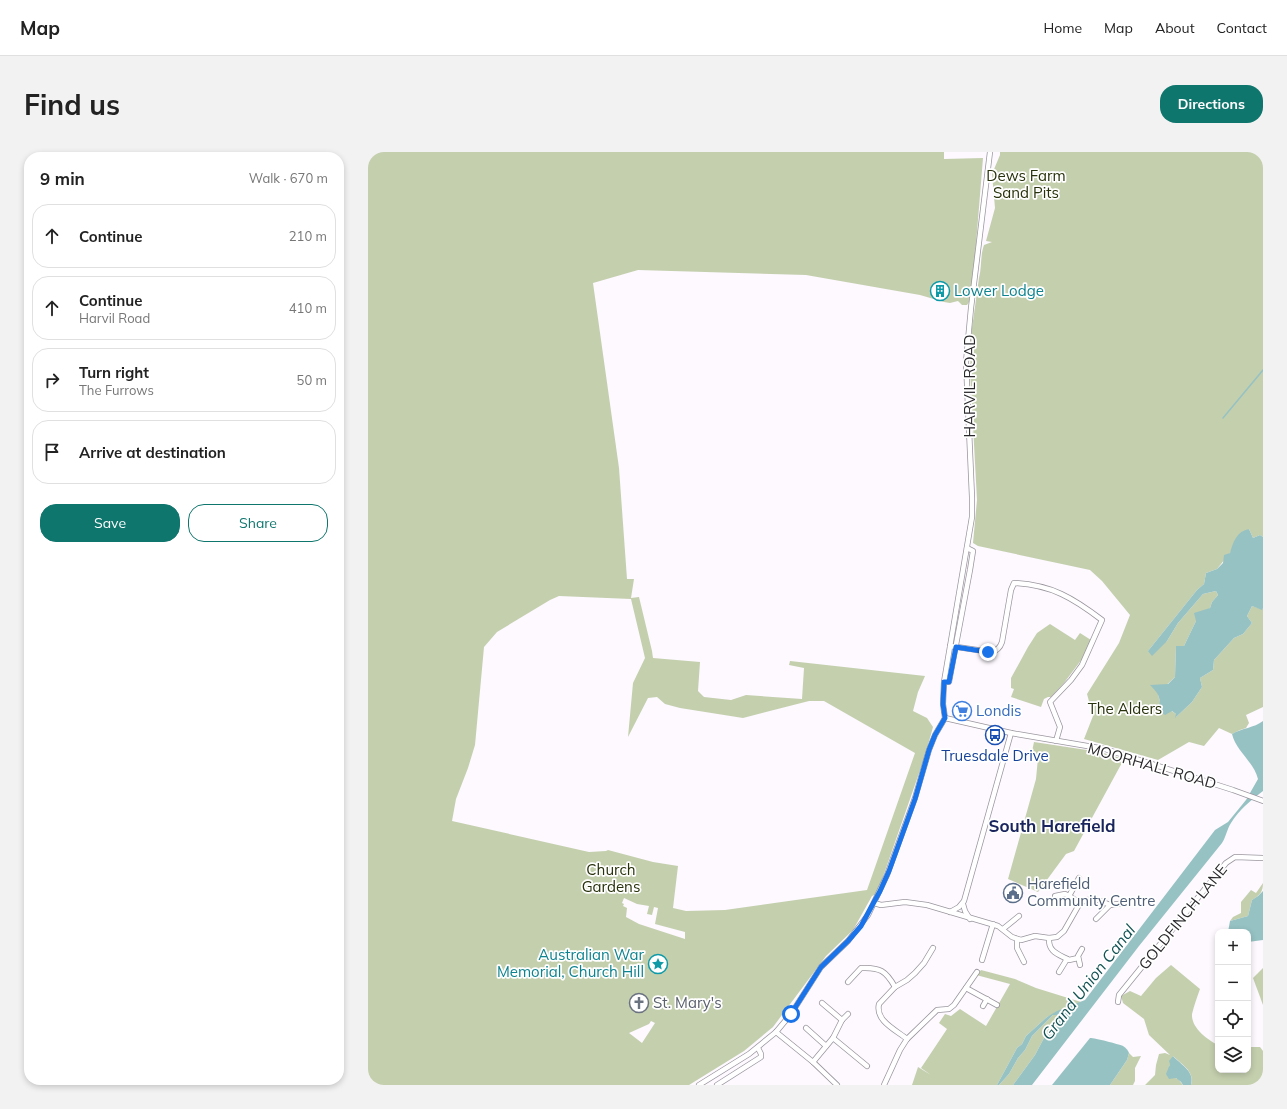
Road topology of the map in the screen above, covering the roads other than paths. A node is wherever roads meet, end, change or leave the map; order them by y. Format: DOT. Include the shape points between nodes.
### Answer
graph roads {
  1 [pos="990,152"];
  2 [pos="967,548"];
  3 [pos="950,646"];
  4 [pos="956,647"];
  5 [pos="944,682"];
  6 [pos="945,718"];
  7 [pos="1011,734"];
  8 [pos="1056,741"];
  9 [pos="1262,800"];
  10 [pos="1263,858"];
  11 [pos="1079,878"];
  12 [pos="1054,896"];
  13 [pos="1069,896"];
  14 [pos="874,902"];
  15 [pos="1080,903"];
  16 [pos="1126,903"];
  17 [pos="962,904"];
  18 [pos="1110,905"];
  19 [pos="950,912"];
  20 [pos="1019,916"];
  21 [pos="970,919"];
  22 [pos="1096,919"];
  23 [pos="993,924"];
  24 [pos="1003,929"];
  25 [pos="1049,938"];
  26 [pos="1017,939"];
  27 [pos="933,948"];
  28 [pos="1082,949"];
  29 [pos="1078,958"];
  30 [pos="1067,959"];
  31 [pos="982,960"];
  32 [pos="1024,962"];
  33 [pos="1080,965"];
  34 [pos="976,972"];
  35 [pos="1060,972"];
  36 [pos="848,982"];
  37 [pos="895,987"];
  38 [pos="966,988"];
  39 [pos="987,999"];
  40 [pos="1118,1002"];
  41 [pos="822,1003"];
  42 [pos="997,1005"];
  43 [pos="983,1006"];
  44 [pos="848,1014"];
  45 [pos="842,1020"];
  46 [pos="806,1028"];
  47 [pos="776,1032"];
  48 [pos="833,1038"];
  49 [pos="907,1039"];
  50 [pos="826,1046"];
  51 [pos="758,1048"];
  52 [pos="813,1062"];
  53 [pos="867,1066"];
  54 [pos="834,1084"];
  55 [pos="699,1085"];
  56 [pos="717,1085"];
  57 [pos="884,1085"];
  1 -- 2 [label="street, HARVIL ROAD" via="966,362 972,497"];
  2 -- 3 [label="street, HARVIL ROAD"];
  2 -- 4 [label="street, HARVIL ROAD" via="973,553"];
  3 -- 4 [label="street"];
  3 -- 5 [label="street, HARVIL ROAD"];
  4 -- 5 [label="street, HARVIL ROAD" via="949,682"];
  4 -- 8 [label="street" via="990,652 1000,648 1014,583 1059,592 1102,620 1082,665 1050,702 1060,727"];
  5 -- 6 [label="street, HARVIL ROAD"];
  6 -- 7 [label="street, MOORHALL ROAD"];
  6 -- 14 [label="street" via="929,750 915,799 887,875"];
  7 -- 8 [label="street, MOORHALL ROAD"];
  7 -- 17 [label="street"];
  8 -- 9 [label="street, MOORHALL ROAD" via="1116,752"];
  10 -- 40 [label="street, GOLDFINCH LANE" via="1235,857 1226,863 1119,995"];
  11 -- 13 [label="street"];
  12 -- 13 [label="street"];
  13 -- 15 [label="street"];
  14 -- 19 [label="street" via="880,905 916,903"];
  14 -- 47 [label="street" via="855,934 821,967 791,1014"];
  15 -- 18 [label="street" via="1096,899"];
  15 -- 25 [label="street" via="1061,934"];
  16 -- 18 [label="street"];
  17 -- 19 [label="street"];
  17 -- 21 [label="street"];
  18 -- 22 [label="street"];
  19 -- 21 [label="street"];
  20 -- 24 [label="street"];
  21 -- 23 [label="street"];
  23 -- 24 [label="street"];
  23 -- 31 [label="street"];
  24 -- 26 [label="street"];
  25 -- 26 [label="street" via="1035,936"];
  25 -- 30 [label="street" via="1052,950"];
  26 -- 32 [label="street" via="1017,948"];
  27 -- 37 [label="street" via="915,973"];
  28 -- 29 [label="street"];
  29 -- 30 [label="street"];
  29 -- 33 [label="street"];
  30 -- 35 [label="street"];
  34 -- 38 [label="street"];
  36 -- 37 [label="street" via="861,968 878,969 886,974"];
  37 -- 49 [label="street" via="879,1004 879,1014 883,1021"];
  38 -- 39 [label="street"];
  38 -- 49 [label="street" via="954,1005 949,1009 937,1010"];
  39 -- 42 [label="street"];
  39 -- 43 [label="street"];
  41 -- 45 [label="street"];
  44 -- 45 [label="street"];
  45 -- 48 [label="street"];
  46 -- 50 [label="street"];
  47 -- 51 [label="street"];
  47 -- 52 [label="street"];
  48 -- 50 [label="street"];
  48 -- 53 [label="street"];
  49 -- 57 [label="street"];
  50 -- 52 [label="street"];
  51 -- 55 [label="street"];
  51 -- 56 [label="street" via="761,1057"];
  52 -- 54 [label="street"];
}
